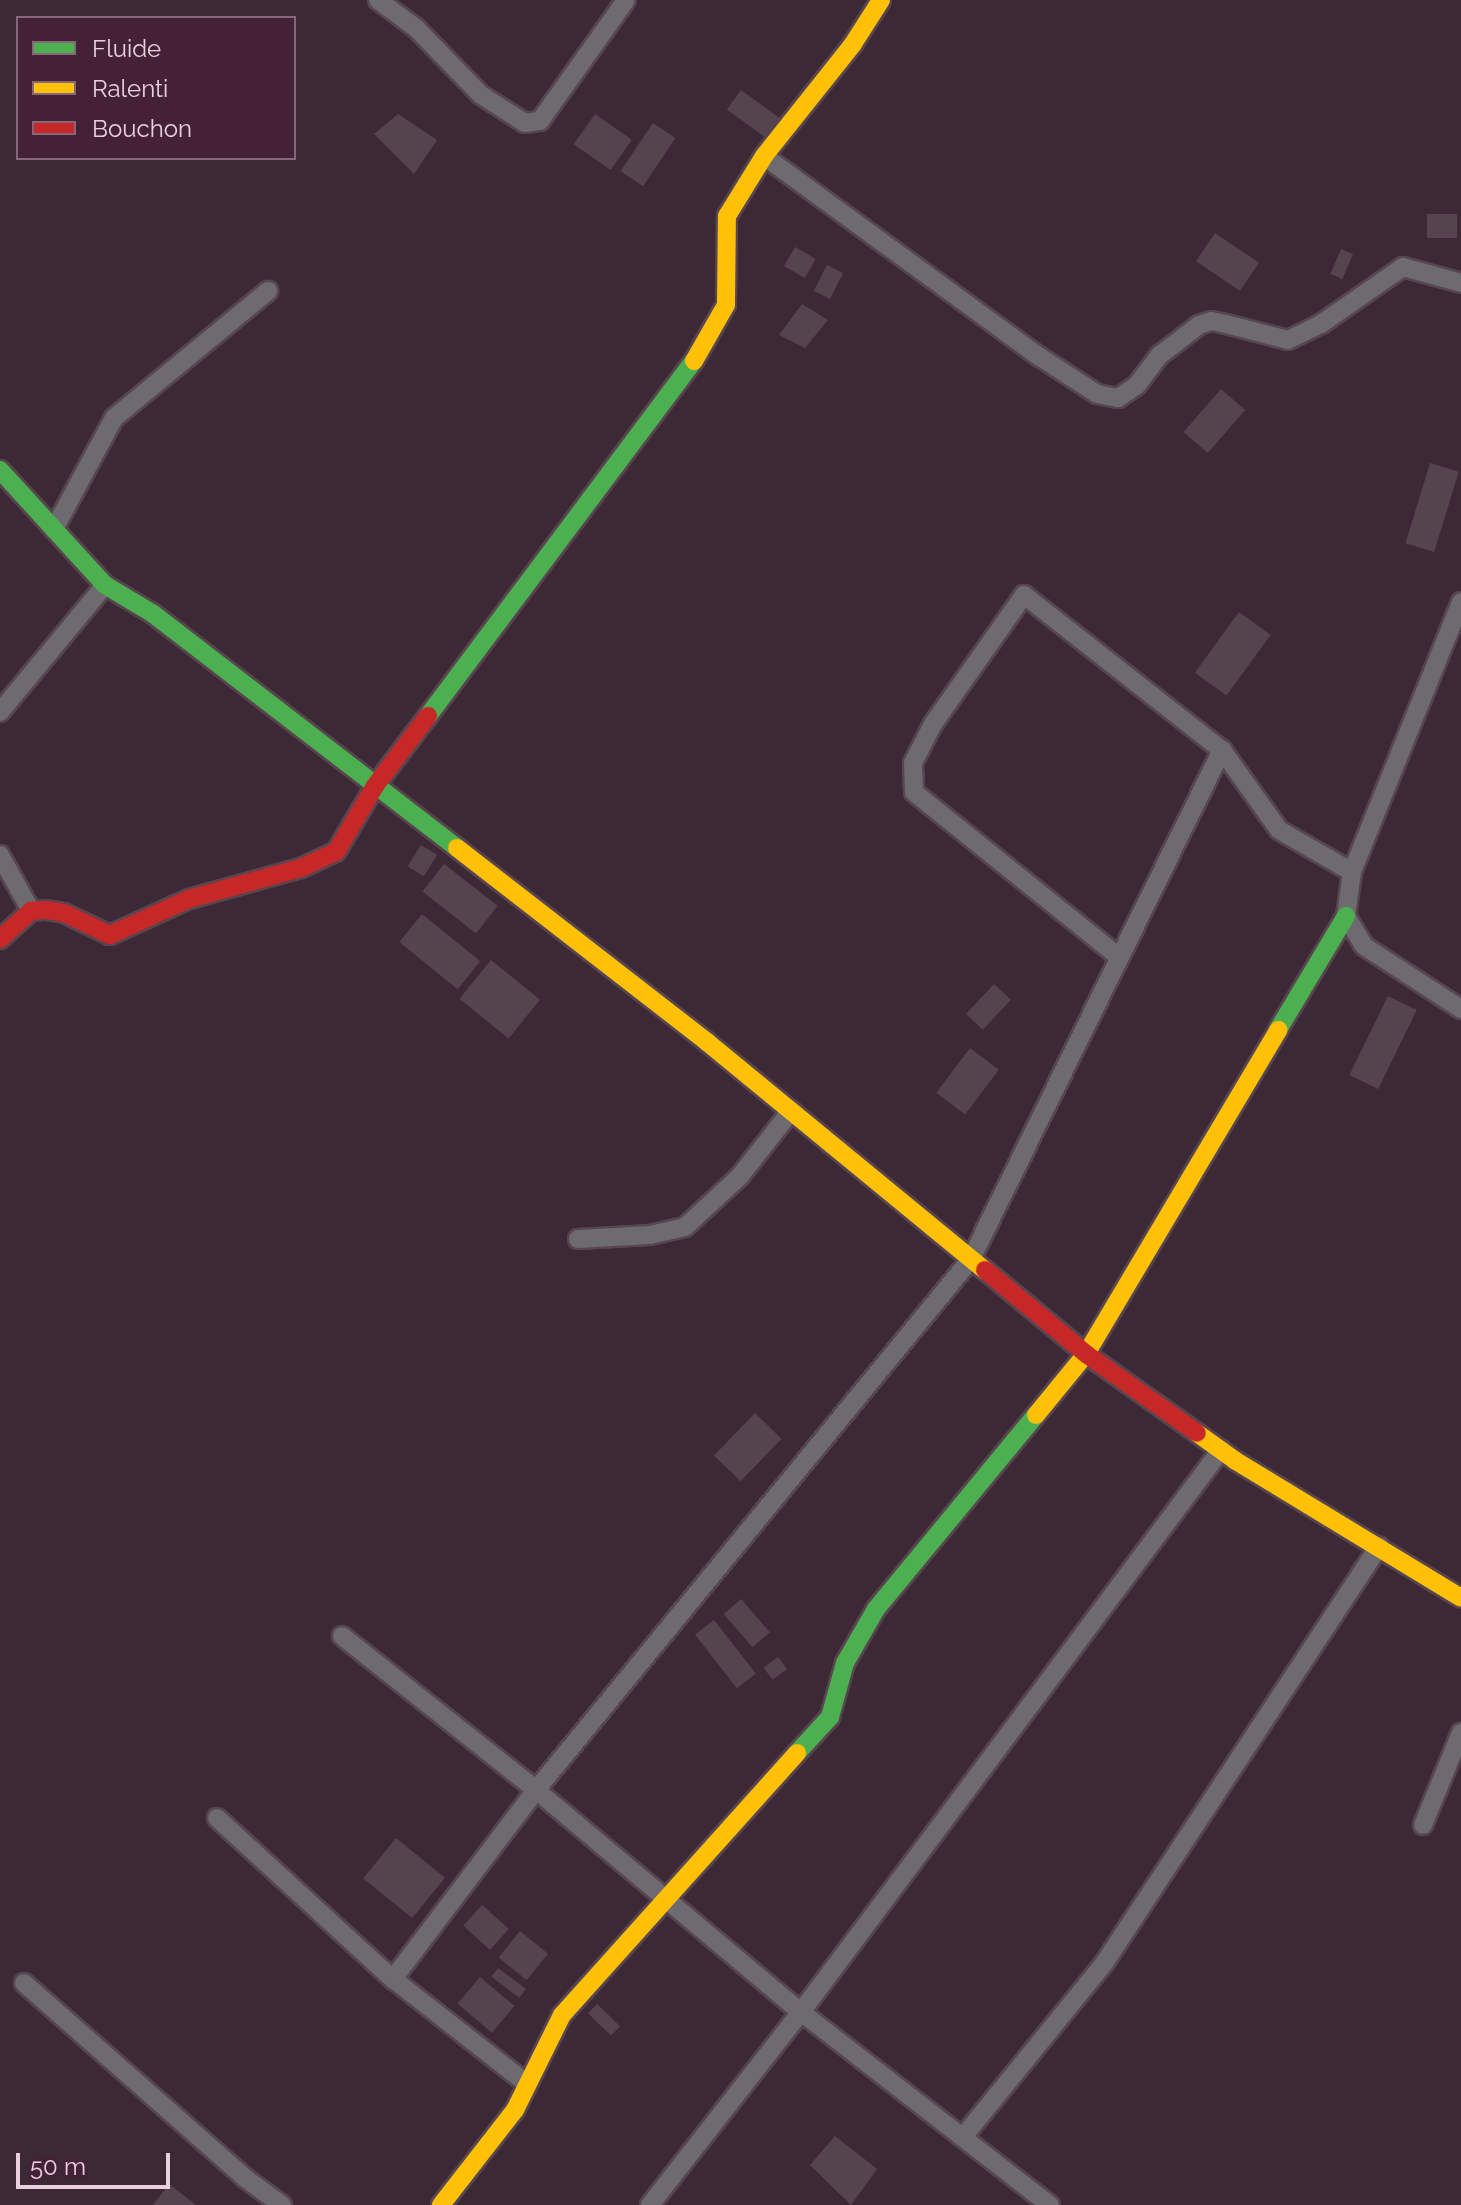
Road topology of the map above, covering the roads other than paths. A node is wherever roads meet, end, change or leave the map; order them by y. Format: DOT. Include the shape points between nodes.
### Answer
graph roads {
  1 [pos="378,0"];
  2 [pos="626,0"];
  3 [pos="881,0"];
  4 [pos="764,156"];
  5 [pos="1461,283"];
  6 [pos="268,291"];
  7 [pos="0,470"];
  8 [pos="54,529"];
  9 [pos="105,585"];
  10 [pos="1461,602"];
  11 [pos="0,712"];
  12 [pos="1222,750"];
  13 [pos="375,786"];
  14 [pos="0,855"];
  15 [pos="1352,872"];
  16 [pos="31,911"];
  17 [pos="1346,916"];
  18 [pos="0,939"];
  19 [pos="1119,957"];
  20 [pos="1461,1009"];
  21 [pos="791,1111"];
  22 [pos="578,1239"];
  23 [pos="971,1259"];
  24 [pos="1086,1354"];
  25 [pos="1221,1450"];
  26 [pos="1379,1546"];
  27 [pos="1461,1598"];
  28 [pos="342,1636"];
  29 [pos="1461,1733"];
  30 [pos="536,1790"];
  31 [pos="217,1818"];
  32 [pos="1423,1825"];
  33 [pos="667,1899"];
  34 [pos="393,1979"];
  35 [pos="24,1983"];
  36 [pos="801,2012"];
  37 [pos="526,2083"];
  38 [pos="963,2137"];
  39 [pos="654,2203"];
  40 [pos="282,2205"];
  41 [pos="441,2205"];
  42 [pos="1050,2205"];
  1 -- 2 [label="street" via="416,28 481,95 525,123 540,121"];
  3 -- 4 [label="street"];
  4 -- 5 [label="street" via="1040,357 1097,394 1118,398 1199,325 1211,321 1288,340 1321,324 1403,267"];
  4 -- 13 [label="street" via="727,216 726,305 686,374"];
  6 -- 8 [label="street" via="114,418"];
  7 -- 8 [label="street"];
  8 -- 9 [label="street"];
  9 -- 11 [label="street"];
  9 -- 13 [label="street" via="152,613"];
  10 -- 15 [label="street"];
  12 -- 15 [label="street" via="1279,830"];
  12 -- 19 [label="street"];
  12 -- 19 [label="street" via="1024,595 933,724 913,763 914,792"];
  13 -- 16 [label="street" via="336,852 322,861 189,899 110,935 64,913"];
  13 -- 21 [label="street"];
  14 -- 16 [label="street"];
  15 -- 17 [label="street"];
  16 -- 18 [label="street"];
  17 -- 20 [label="street" via="1364,946"];
  17 -- 24 [label="street"];
  19 -- 23 [label="street"];
  21 -- 22 [label="street" via="740,1176 685,1227 650,1235"];
  21 -- 23 [label="street"];
  23 -- 24 [label="street"];
  23 -- 30 [label="street"];
  24 -- 25 [label="street"];
  24 -- 33 [label="street" via="876,1609 845,1663 830,1717"];
  25 -- 26 [label="street"];
  25 -- 36 [label="street"];
  26 -- 27 [label="street"];
  26 -- 38 [label="street" via="1105,1962"];
  28 -- 30 [label="street"];
  29 -- 32 [label="street"];
  30 -- 33 [label="street"];
  30 -- 34 [label="street"];
  31 -- 34 [label="street"];
  33 -- 36 [label="street"];
  33 -- 37 [label="street" via="562,2015"];
  34 -- 37 [label="street"];
  35 -- 40 [label="street"];
  36 -- 38 [label="street"];
  36 -- 39 [label="street"];
  37 -- 41 [label="street" via="515,2110"];
  38 -- 42 [label="street"];
}
